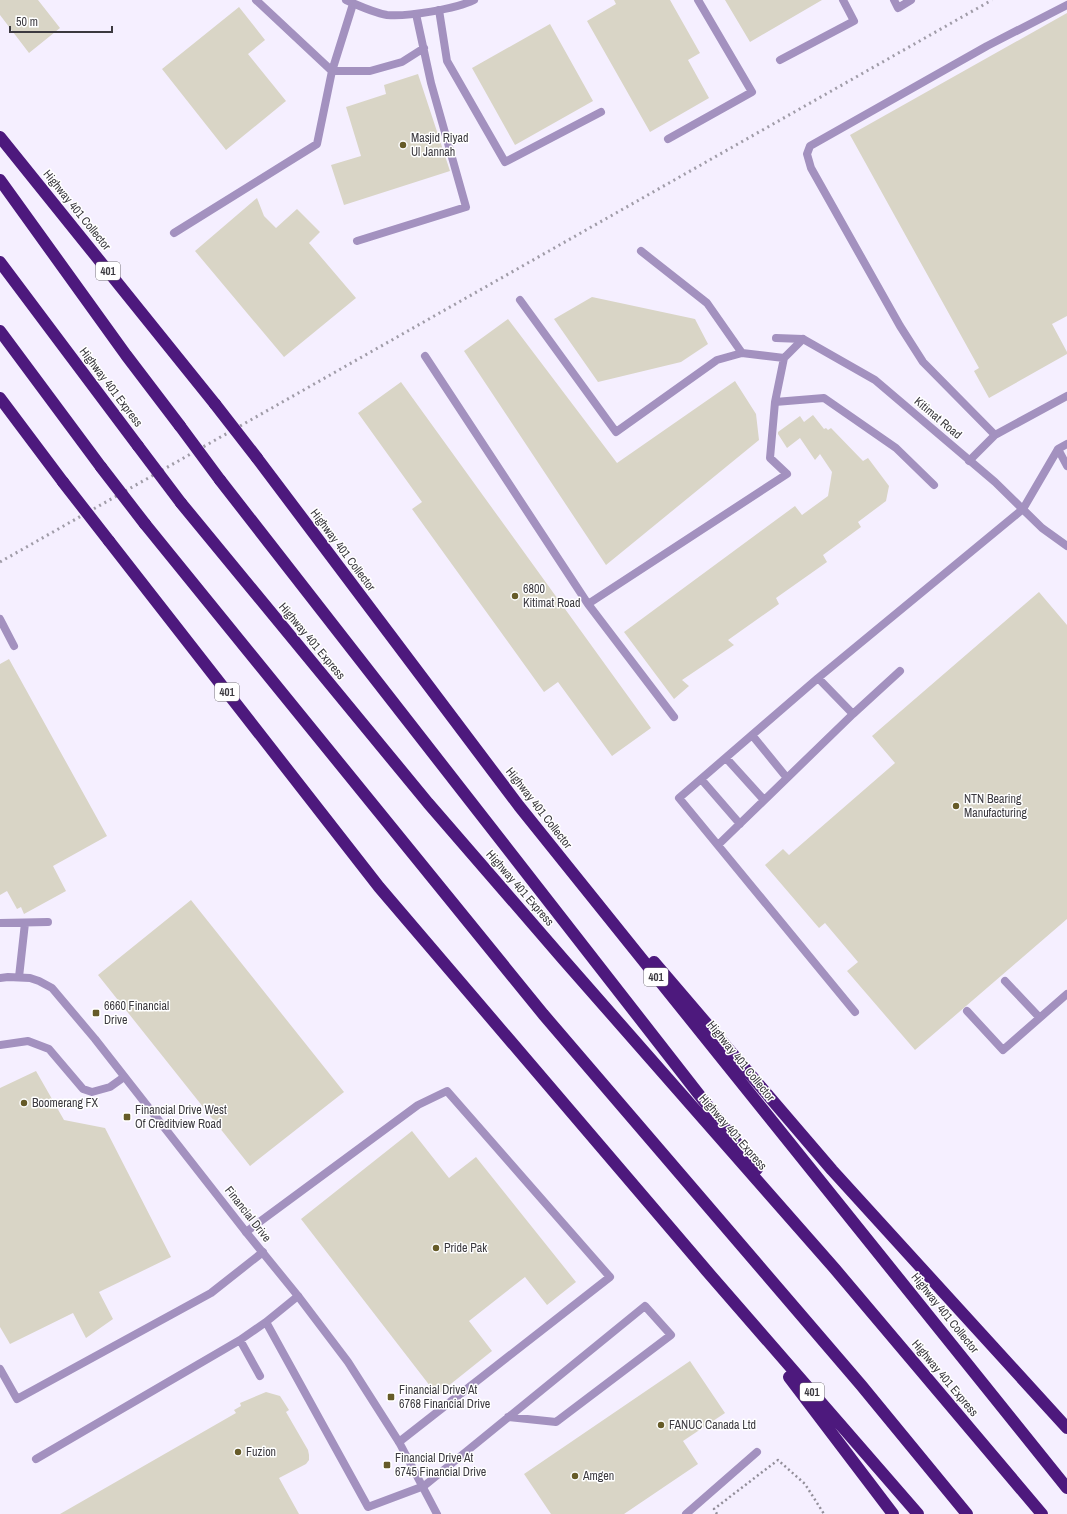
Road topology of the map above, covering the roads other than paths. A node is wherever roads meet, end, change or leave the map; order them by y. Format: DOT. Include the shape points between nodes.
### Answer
graph roads {
  1 [pos="256,0"];
  2 [pos="474,0"];
  3 [pos="698,0"];
  4 [pos="843,0"];
  5 [pos="894,0"];
  6 [pos="911,0"];
  7 [pos="350,2"];
  8 [pos="1067,5"];
  9 [pos="439,10"];
  10 [pos="416,14"];
  11 [pos="424,48"];
  12 [pos="780,60"];
  13 [pos="332,70"];
  14 [pos="602,112"];
  15 [pos="0,137"];
  16 [pos="668,139"];
  17 [pos="0,180"];
  18 [pos="174,233"];
  19 [pos="357,241"];
  20 [pos="641,251"];
  21 [pos="0,262"];
  22 [pos="520,300"];
  23 [pos="0,331"];
  24 [pos="776,338"];
  25 [pos="803,339"];
  26 [pos="742,353"];
  27 [pos="425,356"];
  28 [pos="784,358"];
  29 [pos="1067,396"];
  30 [pos="0,398"];
  31 [pos="775,402"];
  32 [pos="995,435"];
  33 [pos="1067,444"];
  34 [pos="1058,449"];
  35 [pos="969,461"];
  36 [pos="1067,466"];
  37 [pos="934,485"];
  38 [pos="1023,509"];
  39 [pos="1067,546"];
  40 [pos="588,604"];
  41 [pos="0,619"];
  42 [pos="14,646"];
  43 [pos="900,671"];
  44 [pos="818,678"];
  45 [pos="853,714"];
  46 [pos="674,717"];
  47 [pos="752,735"];
  48 [pos="726,758"];
  49 [pos="787,778"];
  50 [pos="701,779"];
  51 [pos="764,800"];
  52 [pos="519,806"];
  53 [pos="740,824"];
  54 [pos="718,845"];
  55 [pos="48,922"];
  56 [pos="0,923"];
  57 [pos="26,923"];
  58 [pos="19,977"];
  59 [pos="0,978"];
  60 [pos="1005,981"];
  61 [pos="1067,994"];
  62 [pos="967,1011"];
  63 [pos="855,1012"];
  64 [pos="1039,1017"];
  65 [pos="0,1045"];
  66 [pos="124,1077"];
  67 [pos="246,1232"];
  68 [pos="263,1252"];
  69 [pos="835,1269"];
  70 [pos="706,1270"];
  71 [pos="298,1296"];
  72 [pos="266,1322"];
  73 [pos="240,1340"];
  74 [pos="0,1369"];
  75 [pos="260,1376"];
  76 [pos="508,1417"];
  77 [pos="1067,1428"];
  78 [pos="399,1442"];
  79 [pos="757,1452"];
  80 [pos="36,1459"];
  81 [pos="424,1486"];
  82 [pos="1067,1488"];
  83 [pos="438,1514"];
  84 [pos="686,1514"];
  85 [pos="893,1514"];
  86 [pos="918,1514"];
  87 [pos="967,1514"];
  88 [pos="1042,1514"];
  1 -- 13 [label="street"];
  2 -- 9 [label="street"];
  3 -- 16 [label="street" via="752,92"];
  4 -- 12 [label="street" via="854,21"];
  5 -- 6 [label="street" via="898,8"];
  7 -- 10 [label="street" via="387,15"];
  7 -- 13 [label="street"];
  8 -- 32 [label="street" via="987,46 817,142 810,146 806,154 815,175 923,362"];
  9 -- 10 [label="street"];
  9 -- 14 [label="street" via="447,61 505,162"];
  10 -- 11 [label="street"];
  11 -- 13 [label="street" via="402,62 370,71"];
  11 -- 19 [label="street" via="431,83 466,208"];
  13 -- 18 [label="street" via="317,144"];
  15 -- 52 [label="highway, Highway 401 Collector / 401, bridge" via="216,404"];
  17 -- 69 [label="highway, bridge" via="220,480"];
  20 -- 26 [label="street" via="707,303"];
  21 -- 69 [label="highway, Highway 401 Express, bridge" via="181,503 428,803"];
  22 -- 26 [label="street" via="616,432 717,360"];
  23 -- 87 [label="highway, bridge" via="145,524 542,1014 856,1379"];
  24 -- 25 [label="street, Kitimat Road"];
  25 -- 28 [label="street"];
  25 -- 35 [label="street, Kitimat Road" via="874,380"];
  26 -- 28 [label="street"];
  27 -- 40 [label="street"];
  28 -- 31 [label="street"];
  29 -- 32 [label="street"];
  30 -- 70 [label="highway, 401, bridge" via="379,887"];
  31 -- 37 [label="street" via="824,398 896,448"];
  31 -- 40 [label="street" via="770,458 787,474"];
  32 -- 35 [label="street"];
  33 -- 34 [label="street"];
  34 -- 36 [label="street"];
  34 -- 38 [label="street"];
  35 -- 38 [label="street, Kitimat Road"];
  38 -- 39 [label="street, Kitimat Road" via="1042,528"];
  38 -- 44 [label="street"];
  40 -- 46 [label="street"];
  41 -- 42 [label="street"];
  43 -- 45 [label="street"];
  44 -- 45 [label="street"];
  44 -- 47 [label="street"];
  45 -- 49 [label="street"];
  47 -- 48 [label="street"];
  47 -- 49 [label="street"];
  48 -- 50 [label="street"];
  48 -- 51 [label="street"];
  49 -- 51 [label="street"];
  50 -- 53 [label="street"];
  50 -- 54 [label="street" via="679,798"];
  51 -- 53 [label="street"];
  52 -- 77 [label="highway" via="832,1170"];
  52 -- 82 [label="highway, Highway 401 Collector / 401"];
  53 -- 54 [label="street"];
  54 -- 63 [label="street"];
  55 -- 57 [label="street"];
  56 -- 57 [label="street"];
  57 -- 58 [label="street"];
  58 -- 59 [label="street, Financial Drive"];
  58 -- 66 [label="street, Financial Drive" via="39,981 52,988"];
  60 -- 64 [label="street"];
  61 -- 64 [label="street"];
  62 -- 64 [label="street" via="1003,1050"];
  65 -- 66 [label="street" via="28,1041 49,1049 83,1089 92,1092 110,1087"];
  66 -- 67 [label="street, Financial Drive"];
  67 -- 68 [label="street, Financial Drive"];
  67 -- 78 [label="street" via="418,1105 447,1091 610,1277"];
  68 -- 71 [label="street, Financial Drive"];
  68 -- 74 [label="street" via="211,1293 17,1399"];
  69 -- 88 [label="highway, Highway 401 Express"];
  70 -- 85 [label="highway"];
  70 -- 86 [label="highway, 401"];
  71 -- 72 [label="street"];
  71 -- 78 [label="street, Financial Drive" via="348,1362"];
  72 -- 73 [label="street"];
  72 -- 81 [label="street" via="368,1507"];
  73 -- 75 [label="street"];
  73 -- 80 [label="street"];
  76 -- 76 [label="street" via="645,1306 671,1334 556,1422"];
  76 -- 81 [label="street"];
  78 -- 81 [label="street, Financial Drive"];
  79 -- 84 [label="street"];
  81 -- 83 [label="street, Financial Drive"];
}
